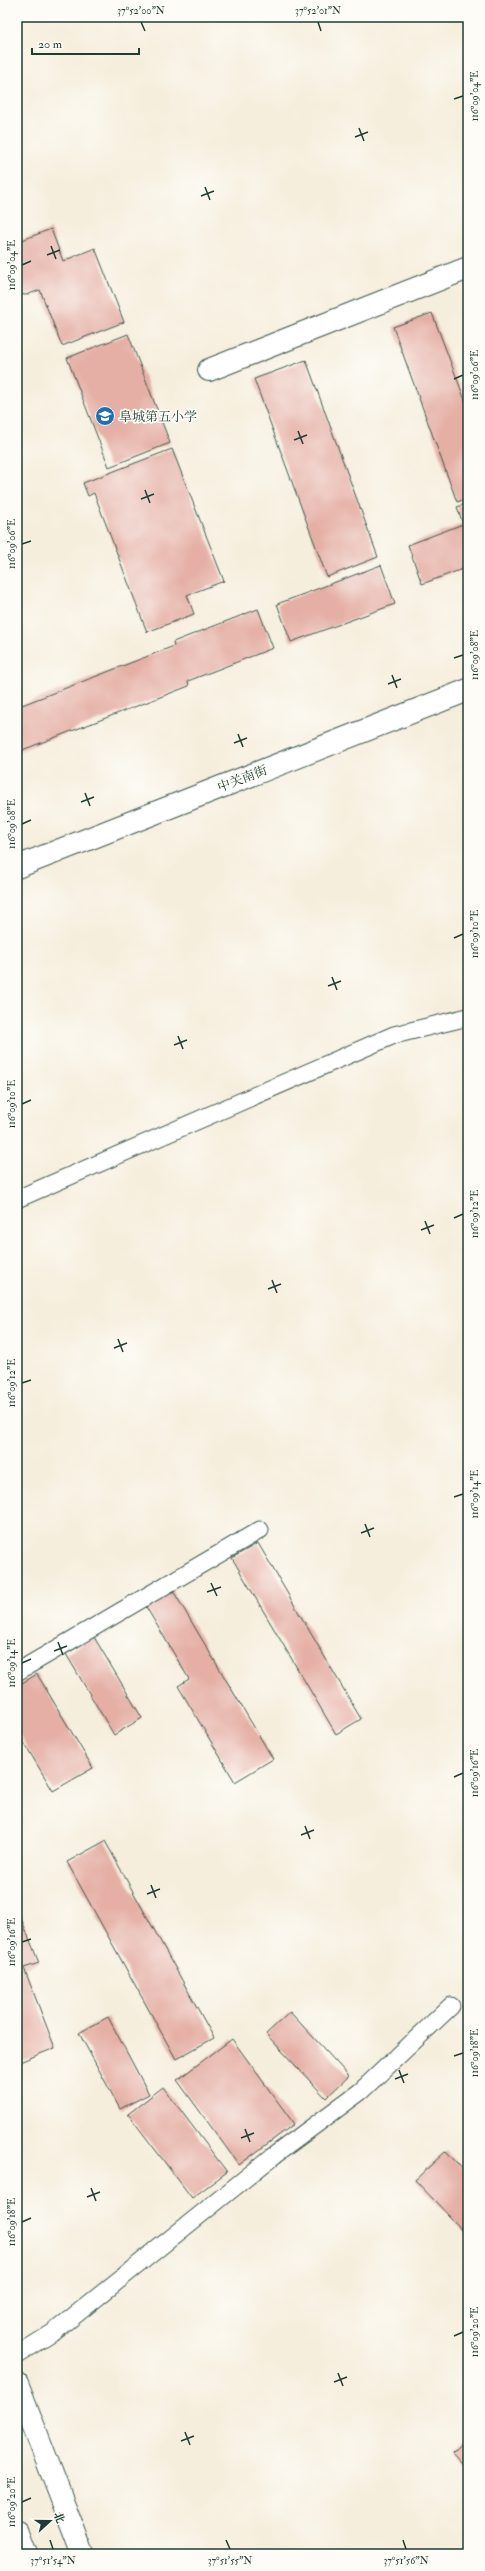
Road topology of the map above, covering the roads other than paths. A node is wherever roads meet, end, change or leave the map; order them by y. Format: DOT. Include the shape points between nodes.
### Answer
graph roads {
  1 [pos="468,268"];
  2 [pos="209,370"];
  3 [pos="468,690"];
  4 [pos="17,867"];
  5 [pos="468,1018"];
  6 [pos="17,1199"];
  7 [pos="260,1530"];
  8 [pos="17,1672"];
  9 [pos="451,2006"];
  10 [pos="17,2355"];
  11 [pos="17,2383"];
  12 [pos="17,2533"];
  13 [pos="25,2554"];
  14 [pos="83,2554"];
  1 -- 2 [label="street"];
  3 -- 4 [label="street, 中关南街"];
  5 -- 6 [label="lane" via="394,1035"];
  7 -- 8 [label="lane"];
  9 -- 10 [label="lane" via="361,2091 272,2157 54,2332"];
  11 -- 14 [label="street"];
  12 -- 13 [label="street"];
}
